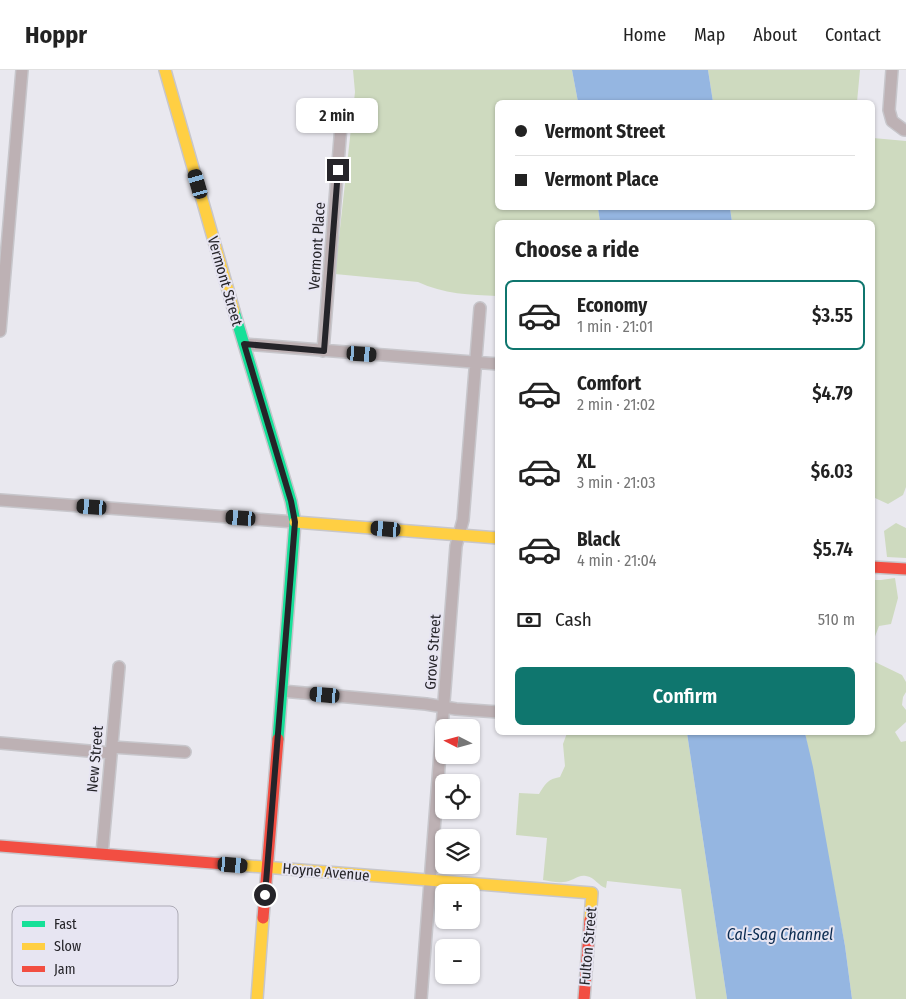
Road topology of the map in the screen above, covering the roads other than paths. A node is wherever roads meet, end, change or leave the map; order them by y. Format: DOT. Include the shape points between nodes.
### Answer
graph roads {
  1 [pos="22,70"];
  2 [pos="165,70"];
  3 [pos="892,70"];
  4 [pos="342,113"];
  5 [pos="906,130"];
  6 [pos="0,184"];
  7 [pos="12,184"];
  8 [pos="480,308"];
  9 [pos="0,331"];
  10 [pos="244,344"];
  11 [pos="324,351"];
  12 [pos="476,363"];
  13 [pos="495,364"];
  14 [pos="0,500"];
  15 [pos="295,522"];
  16 [pos="459,535"];
  17 [pos="495,538"];
  18 [pos="875,567"];
  19 [pos="906,569"];
  20 [pos="119,667"];
  21 [pos="282,691"];
  22 [pos="444,707"];
  23 [pos="495,712"];
  24 [pos="0,744"];
  25 [pos="111,750"];
  26 [pos="185,752"];
  27 [pos="0,846"];
  28 [pos="102,854"];
  29 [pos="267,868"];
  30 [pos="430,880"];
  31 [pos="592,893"];
  32 [pos="257,999"];
  33 [pos="421,999"];
  34 [pos="584,999"];
  1 -- 7 [label="street"];
  2 -- 10 [label="street, Vermont Street"];
  3 -- 5 [label="street" via="889,110 892,121"];
  4 -- 11 [label="street, Vermont Place"];
  6 -- 7 [label="street"];
  7 -- 9 [label="street"];
  8 -- 12 [label="street, Grove Street"];
  10 -- 11 [label="street"];
  10 -- 15 [label="street, Vermont Street"];
  11 -- 12 [label="street"];
  12 -- 13 [label="street"];
  12 -- 16 [label="street, Grove Street" via="463,520"];
  14 -- 15 [label="street"];
  15 -- 16 [label="street"];
  15 -- 21 [label="street, Vermont Street"];
  16 -- 17 [label="street"];
  16 -- 22 [label="street, Grove Street"];
  18 -- 19 [label="street"];
  20 -- 25 [label="street, New Street"];
  21 -- 22 [label="street"];
  21 -- 29 [label="street, Vermont Street"];
  22 -- 23 [label="street"];
  22 -- 30 [label="street, Grove Street"];
  24 -- 25 [label="street"];
  25 -- 26 [label="street"];
  25 -- 28 [label="street, New Street"];
  27 -- 28 [label="street, Hoyne Avenue"];
  28 -- 29 [label="street, Hoyne Avenue"];
  29 -- 30 [label="street, Hoyne Avenue"];
  29 -- 32 [label="street, Vermont Street"];
  30 -- 31 [label="street, Hoyne Avenue"];
  30 -- 33 [label="street, Grove Street"];
  31 -- 34 [label="street, Fulton Street"];
}
